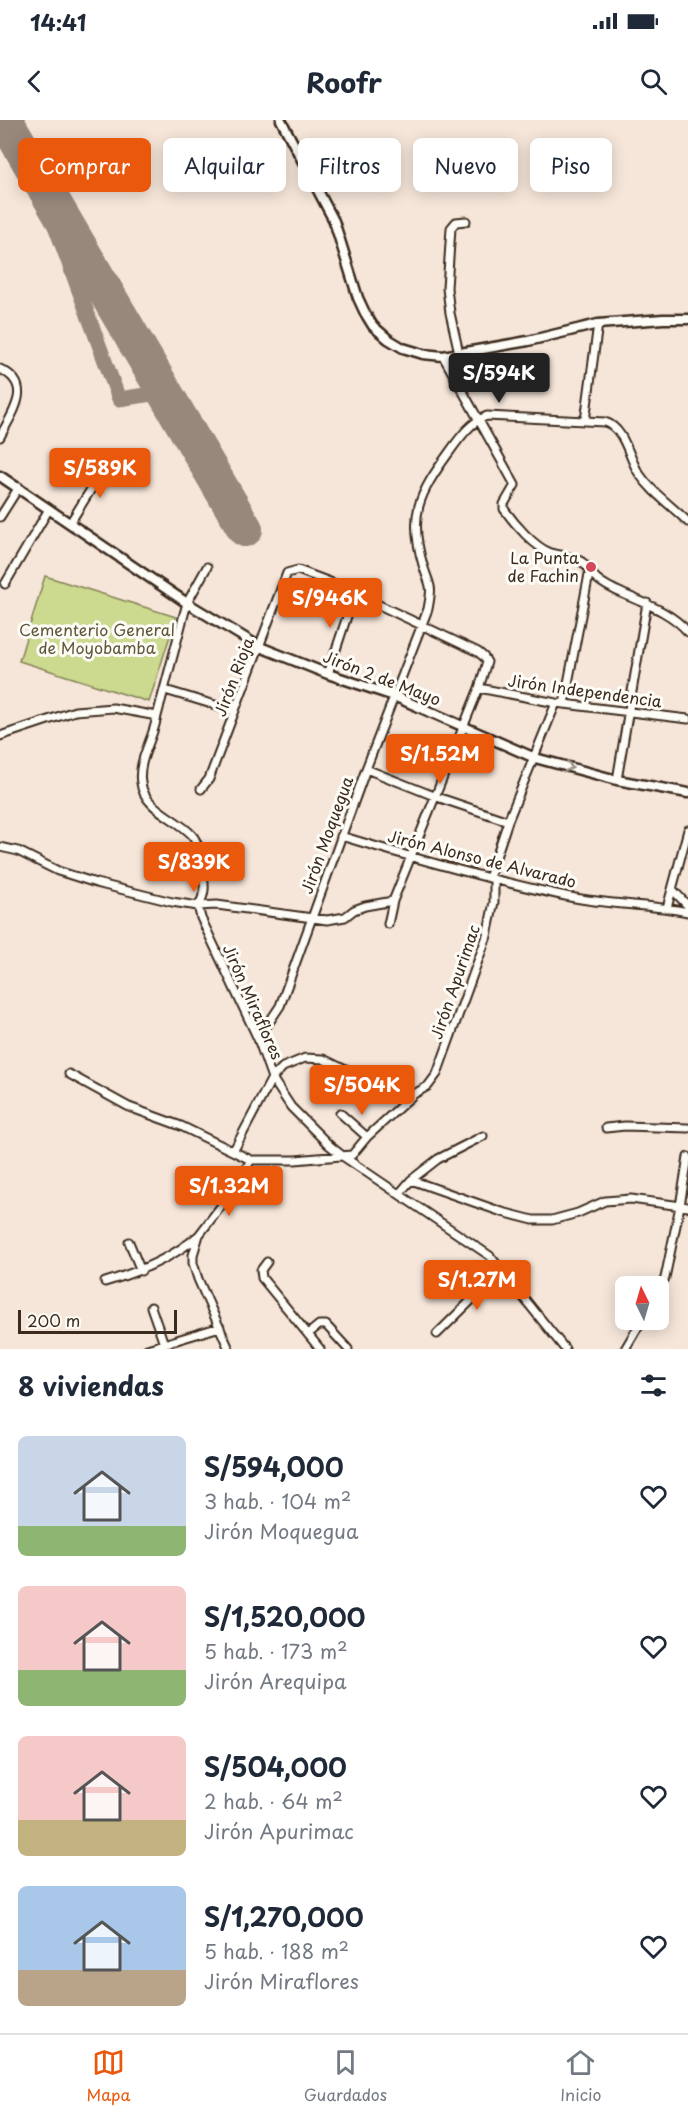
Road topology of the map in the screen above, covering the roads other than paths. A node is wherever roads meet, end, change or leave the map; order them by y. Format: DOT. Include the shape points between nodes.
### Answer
graph roads {
  1 [pos="281,120"];
  2 [pos="466,221"];
  3 [pos="688,319"];
  4 [pos="598,324"];
  5 [pos="459,352"];
  6 [pos="443,356"];
  7 [pos="0,369"];
  8 [pos="478,419"];
  9 [pos="585,422"];
  10 [pos="0,436"];
  11 [pos="108,462"];
  12 [pos="0,476"];
  13 [pos="19,487"];
  14 [pos="49,509"];
  15 [pos="0,517"];
  16 [pos="688,522"];
  17 [pos="70,523"];
  18 [pos="207,567"];
  19 [pos="590,569"];
  20 [pos="5,584"];
  21 [pos="356,592"];
  22 [pos="187,603"];
  23 [pos="647,603"];
  24 [pos="420,625"];
  25 [pos="688,632"];
  26 [pos="260,647"];
  27 [pos="328,674"];
  28 [pos="479,688"];
  29 [pos="165,690"];
  30 [pos="394,696"];
  31 [pos="560,704"];
  32 [pos="235,711"];
  33 [pos="628,711"];
  34 [pos="157,716"];
  35 [pos="688,719"];
  36 [pos="462,726"];
  37 [pos="0,736"];
  38 [pos="535,758"];
  39 [pos="366,769"];
  40 [pos="617,780"];
  41 [pos="201,789"];
  42 [pos="688,794"];
  43 [pos="434,796"];
  44 [pos="508,821"];
  45 [pos="688,830"];
  46 [pos="341,836"];
  47 [pos="0,847"];
  48 [pos="411,858"];
  49 [pos="491,879"];
  50 [pos="673,890"];
  51 [pos="393,901"];
  52 [pos="198,906"];
  53 [pos="688,906"];
  54 [pos="667,908"];
  55 [pos="688,912"];
  56 [pos="311,919"];
  57 [pos="388,924"];
  58 [pos="258,1039"];
  59 [pos="69,1074"];
  60 [pos="272,1078"];
  61 [pos="404,1103"];
  62 [pos="340,1113"];
  63 [pos="606,1128"];
  64 [pos="688,1128"];
  65 [pos="483,1136"];
  66 [pos="367,1137"];
  67 [pos="234,1150"];
  68 [pos="688,1156"];
  69 [pos="344,1157"];
  70 [pos="251,1160"];
  71 [pos="411,1180"];
  72 [pos="399,1194"];
  73 [pos="684,1207"];
  74 [pos="199,1235"];
  75 [pos="129,1242"];
  76 [pos="181,1251"];
  77 [pos="193,1255"];
  78 [pos="267,1262"];
  79 [pos="141,1271"];
  80 [pos="501,1271"];
  81 [pos="665,1276"];
  82 [pos="105,1282"];
  83 [pos="152,1307"];
  84 [pos="220,1327"];
  85 [pos="636,1330"];
  86 [pos="308,1334"];
  87 [pos="437,1334"];
  88 [pos="164,1344"];
  89 [pos="147,1349"];
  90 [pos="229,1349"];
  91 [pos="320,1349"];
  92 [pos="348,1349"];
  93 [pos="565,1349"];
  94 [pos="625,1349"];
  1 -- 6 [label="main road" via="334,221 358,298 373,326 403,348"];
  2 -- 5 [label="street" via="452,225 448,262 450,313"];
  3 -- 4 [label="main road"];
  4 -- 5 [label="main road"];
  4 -- 9 [label="street"];
  5 -- 6 [label="main road"];
  6 -- 8 [label="street"];
  7 -- 10 [label="street" via="12,375 19,393"];
  8 -- 9 [label="street" via="495,416"];
  8 -- 19 [label="street" via="514,485 504,509 548,552 571,557"];
  8 -- 24 [label="street, Jirón Moquegua" via="455,444 419,500 418,545 432,588"];
  9 -- 16 [label="street" via="613,424 653,492"];
  11 -- 17 [label="street"];
  12 -- 13 [label="main road, Jirón 2 de Mayo"];
  13 -- 14 [label="main road, Jirón 2 de Mayo"];
  13 -- 15 [label="street"];
  14 -- 17 [label="main road, Jirón 2 de Mayo"];
  14 -- 20 [label="street"];
  17 -- 22 [label="main road, Jirón 2 de Mayo"];
  18 -- 22 [label="street"];
  19 -- 23 [label="street" via="603,584"];
  19 -- 31 [label="street"];
  21 -- 24 [label="street"];
  21 -- 26 [label="street, Jirón Rioja" via="298,570 287,573"];
  21 -- 27 [label="street"];
  22 -- 26 [label="main road, Jirón 2 de Mayo"];
  22 -- 29 [label="street"];
  23 -- 25 [label="street"];
  23 -- 33 [label="street"];
  24 -- 28 [label="street" via="484,657 487,663"];
  24 -- 30 [label="street, Jirón Moquegua"];
  26 -- 27 [label="main road, Jirón 2 de Mayo"];
  26 -- 32 [label="street, Jirón Rioja"];
  27 -- 30 [label="main road, Jirón 2 de Mayo"];
  28 -- 31 [label="street, Jirón Independencia"];
  28 -- 36 [label="street"];
  29 -- 32 [label="street"];
  29 -- 34 [label="street"];
  30 -- 36 [label="main road, Jirón 2 de Mayo"];
  30 -- 39 [label="street, Jirón Moquegua"];
  31 -- 33 [label="street, Jirón Independencia"];
  31 -- 38 [label="street, Jirón Apurimac"];
  32 -- 41 [label="street, Jirón Rioja" via="209,779"];
  33 -- 35 [label="street, Jirón Independencia"];
  33 -- 40 [label="street"];
  34 -- 37 [label="street" via="113,708 75,711"];
  34 -- 52 [label="street" via="141,783 155,806 192,835 197,844 205,882"];
  36 -- 38 [label="main road, Jirón 2 de Mayo"];
  36 -- 43 [label="street"];
  38 -- 40 [label="main road, Jirón 2 de Mayo, one-way"];
  38 -- 44 [label="street, Jirón Apurimac"];
  39 -- 43 [label="street"];
  39 -- 46 [label="street, Jirón Moquegua"];
  40 -- 42 [label="main road, Jirón 2 de Mayo"];
  43 -- 44 [label="street"];
  43 -- 48 [label="street"];
  44 -- 49 [label="street, Jirón Apurimac"];
  45 -- 50 [label="street"];
  46 -- 48 [label="street, Jirón Alonso de Alvarado"];
  46 -- 56 [label="street, Jirón Moquegua"];
  47 -- 52 [label="street" via="96,883"];
  48 -- 49 [label="street, Jirón Alonso de Alvarado"];
  48 -- 51 [label="street"];
  49 -- 54 [label="street, Jirón Alonso de Alvarado" via="573,897"];
  49 -- 61 [label="street, Jirón Apurimac" via="494,902 487,936 437,1074 428,1086"];
  50 -- 53 [label="street"];
  50 -- 54 [label="street"];
  51 -- 56 [label="street" via="365,906 345,917"];
  51 -- 57 [label="street"];
  52 -- 56 [label="street" via="217,905"];
  52 -- 58 [label="street, Jirón Miraflores"];
  54 -- 55 [label="street, Jirón Alonso de Alvarado"];
  56 -- 58 [label="street, Jirón Moquegua" via="280,1006"];
  58 -- 60 [label="street, Jirón Miraflores"];
  59 -- 67 [label="street" via="129,1107"];
  60 -- 61 [label="street" via="292,1062 315,1057"];
  60 -- 67 [label="street"];
  60 -- 69 [label="street, Jirón Miraflores" via="291,1107"];
  61 -- 66 [label="street, Jirón Apurimac"];
  62 -- 66 [label="street"];
  63 -- 64 [label="street"];
  65 -- 71 [label="street" via="438,1159"];
  66 -- 69 [label="street, Jirón Apurimac" via="358,1151"];
  67 -- 70 [label="street"];
  68 -- 73 [label="street"];
  69 -- 70 [label="street"];
  69 -- 72 [label="street, Jirón Miraflores"];
  70 -- 74 [label="street"];
  71 -- 72 [label="street"];
  71 -- 73 [label="street" via="533,1221 578,1214 604,1201 631,1199"];
  72 -- 80 [label="street, Jirón Miraflores" via="490,1256"];
  73 -- 81 [label="street"];
  74 -- 76 [label="street"];
  74 -- 77 [label="street"];
  75 -- 79 [label="street"];
  76 -- 77 [label="street"];
  76 -- 79 [label="street"];
  77 -- 84 [label="street" via="198,1279"];
  78 -- 86 [label="street" via="261,1270 262,1278"];
  79 -- 82 [label="street"];
  80 -- 87 [label="street"];
  80 -- 93 [label="street, Jirón Miraflores"];
  83 -- 88 [label="street"];
  84 -- 88 [label="street"];
  84 -- 90 [label="street"];
  85 -- 94 [label="street"];
  86 -- 91 [label="street"];
  86 -- 92 [label="street" via="319,1325 326,1325"];
  88 -- 89 [label="street"];
}
